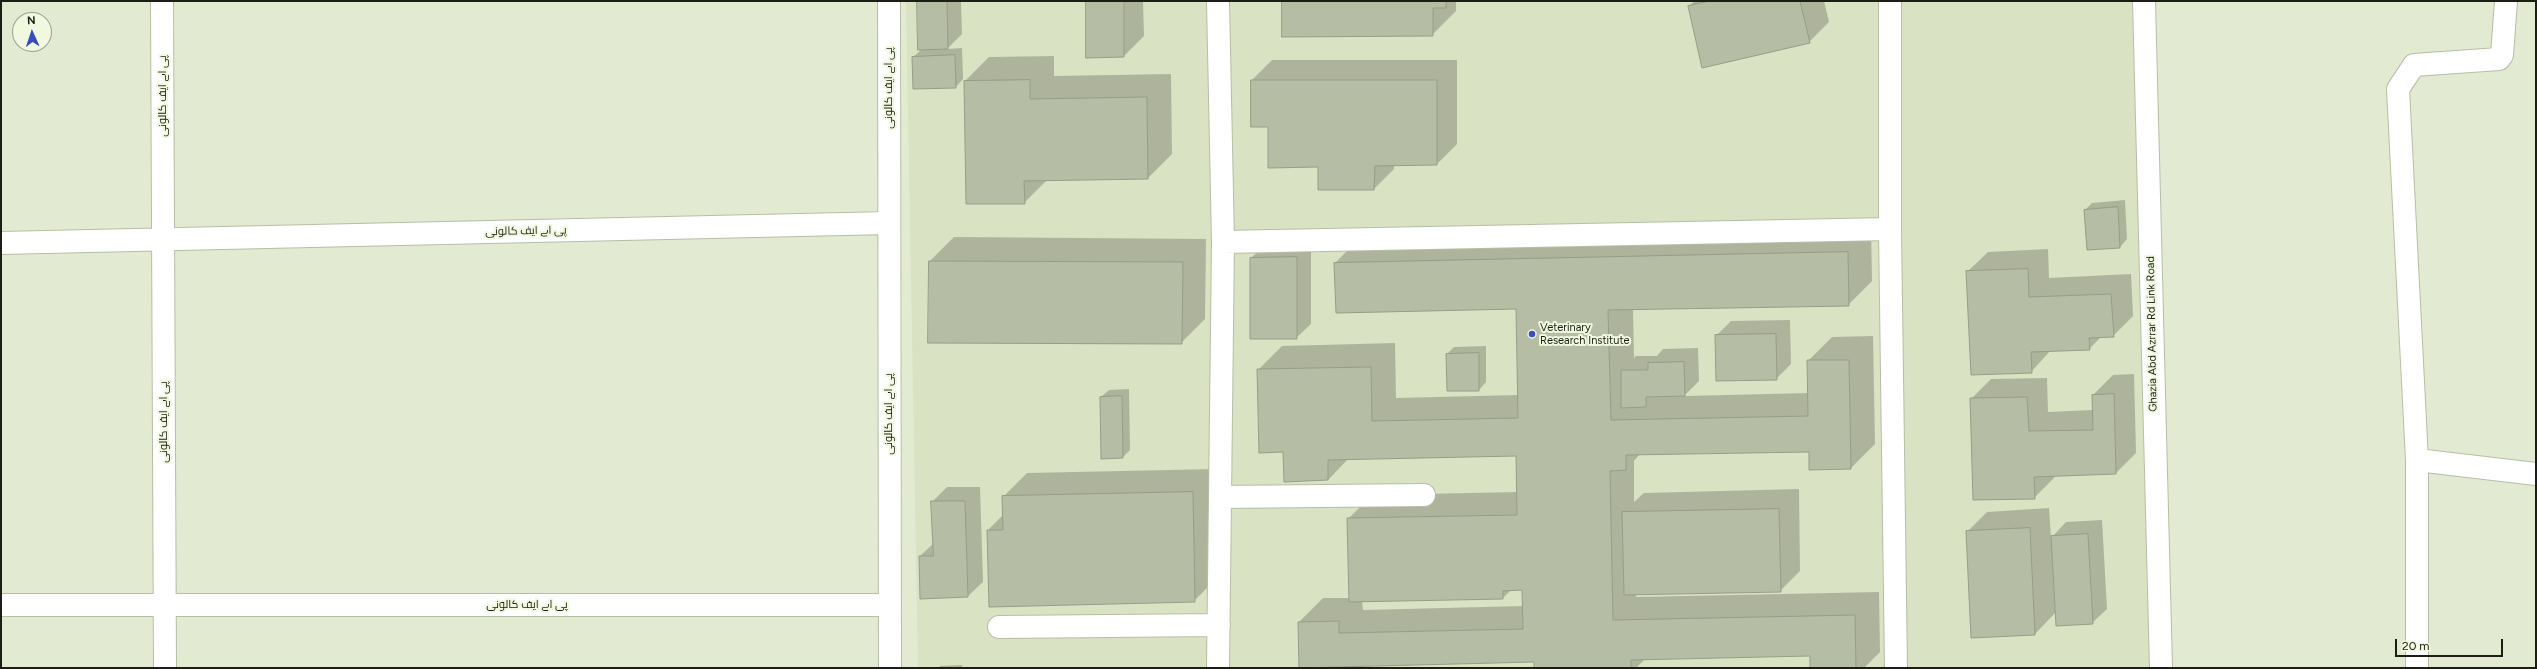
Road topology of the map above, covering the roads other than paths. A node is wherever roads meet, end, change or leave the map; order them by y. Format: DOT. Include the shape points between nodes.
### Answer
graph roads {
  1 [pos="162,1"];
  2 [pos="889,1"];
  3 [pos="1218,1"];
  4 [pos="1890,1"];
  5 [pos="2144,1"];
  6 [pos="2506,1"];
  7 [pos="889,223"];
  8 [pos="1890,229"];
  9 [pos="163,239"];
  10 [pos="1223,242"];
  11 [pos="1,243"];
  12 [pos="2417,460"];
  13 [pos="2536,474"];
  14 [pos="1424,495"];
  15 [pos="1220,498"];
  16 [pos="1,605"];
  17 [pos="165,605"];
  18 [pos="890,605"];
  19 [pos="1218,625"];
  20 [pos="999,627"];
  21 [pos="165,668"];
  22 [pos="890,668"];
  23 [pos="1218,668"];
  24 [pos="1896,668"];
  25 [pos="2161,668"];
  26 [pos="2417,668"];
  1 -- 9 [label="street, پی اے ایف کالونی"];
  2 -- 7 [label="street, پی اے ایف کالونی"];
  3 -- 10 [label="street"];
  4 -- 8 [label="street"];
  5 -- 25 [label="street, Ghazia Abd Azrrar Rd Link Road"];
  6 -- 12 [label="street" via="2502,55 2499,59 2414,64 2398,89"];
  7 -- 9 [label="street, پی اے ایف کالونی"];
  7 -- 18 [label="street, پی اے ایف کالونی"];
  8 -- 10 [label="street"];
  8 -- 24 [label="street"];
  9 -- 11 [label="street, پی اے ایف کالونی"];
  9 -- 17 [label="street, پی اے ایف کالونی"];
  10 -- 15 [label="street"];
  12 -- 13 [label="street"];
  12 -- 26 [label="street"];
  14 -- 15 [label="street"];
  15 -- 19 [label="street"];
  16 -- 17 [label="street, پی اے ایف کالونی"];
  17 -- 18 [label="street, پی اے ایف کالونی"];
  17 -- 21 [label="street, پی اے ایف کالونی"];
  18 -- 22 [label="street, پی اے ایف کالونی"];
  19 -- 20 [label="street"];
  19 -- 23 [label="street"];
}
